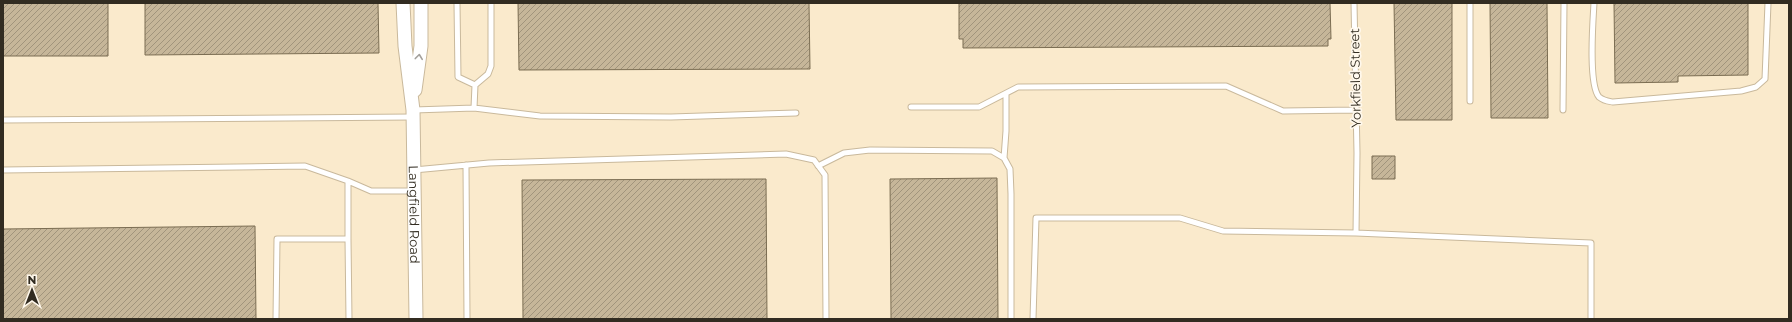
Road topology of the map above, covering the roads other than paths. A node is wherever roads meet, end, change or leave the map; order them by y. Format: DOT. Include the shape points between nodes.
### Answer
graph roads {
  1 [pos="403,3"];
  2 [pos="421,3"];
  3 [pos="457,3"];
  4 [pos="491,3"];
  5 [pos="1354,3"];
  6 [pos="1470,3"];
  7 [pos="1564,3"];
  8 [pos="1594,3"];
  9 [pos="1768,3"];
  10 [pos="475,85"];
  11 [pos="1006,94"];
  12 [pos="1470,101"];
  13 [pos="911,107"];
  14 [pos="474,108"];
  15 [pos="1356,110"];
  16 [pos="1563,110"];
  17 [pos="413,113"];
  18 [pos="796,113"];
  19 [pos="3,120"];
  20 [pos="1004,158"];
  21 [pos="466,165"];
  22 [pos="818,166"];
  23 [pos="3,170"];
  24 [pos="414,170"];
  25 [pos="348,181"];
  26 [pos="414,191"];
  27 [pos="1356,233"];
  28 [pos="348,239"];
  29 [pos="276,319"];
  30 [pos="349,319"];
  31 [pos="416,319"];
  32 [pos="467,319"];
  33 [pos="826,319"];
  34 [pos="1011,319"];
  35 [pos="1033,319"];
  36 [pos="1591,319"];
  1 -- 17 [label="street, Langfield Road"];
  17 -- 2 [label="street, Langfield Road, one-way" via="421,46"];
  3 -- 10 [label="lane" via="458,77"];
  4 -- 10 [label="lane" via="491,66 488,74"];
  5 -- 15 [label="lane, Yorkfield Street"];
  6 -- 12 [label="lane"];
  7 -- 16 [label="lane"];
  8 -- 9 [label="lane" via="1592,75 1598,96 1605,101 1613,102 1756,88 1765,79"];
  10 -- 14 [label="lane"];
  11 -- 13 [label="lane" via="979,107"];
  11 -- 15 [label="lane" via="1018,88 1226,86 1283,111"];
  11 -- 20 [label="lane"];
  14 -- 17 [label="lane"];
  14 -- 18 [label="lane" via="540,116 671,117"];
  15 -- 27 [label="lane, Yorkfield Street"];
  17 -- 19 [label="lane"];
  17 -- 24 [label="street, Langfield Road"];
  20 -- 22 [label="lane" via="992,151 870,150 844,153"];
  20 -- 34 [label="lane" via="1010,169"];
  21 -- 22 [label="lane" via="786,154 814,160"];
  21 -- 24 [label="lane"];
  21 -- 32 [label="lane"];
  22 -- 33 [label="lane" via="825,175"];
  23 -- 25 [label="lane" via="305,166"];
  24 -- 26 [label="street, Langfield Road"];
  25 -- 26 [label="lane" via="371,191"];
  25 -- 28 [label="lane"];
  26 -- 31 [label="street, Langfield Road"];
  27 -- 35 [label="lane" via="1223,231 1180,218 1036,218"];
  27 -- 36 [label="lane" via="1591,243"];
  28 -- 29 [label="lane" via="277,239"];
  28 -- 30 [label="lane"];
}
